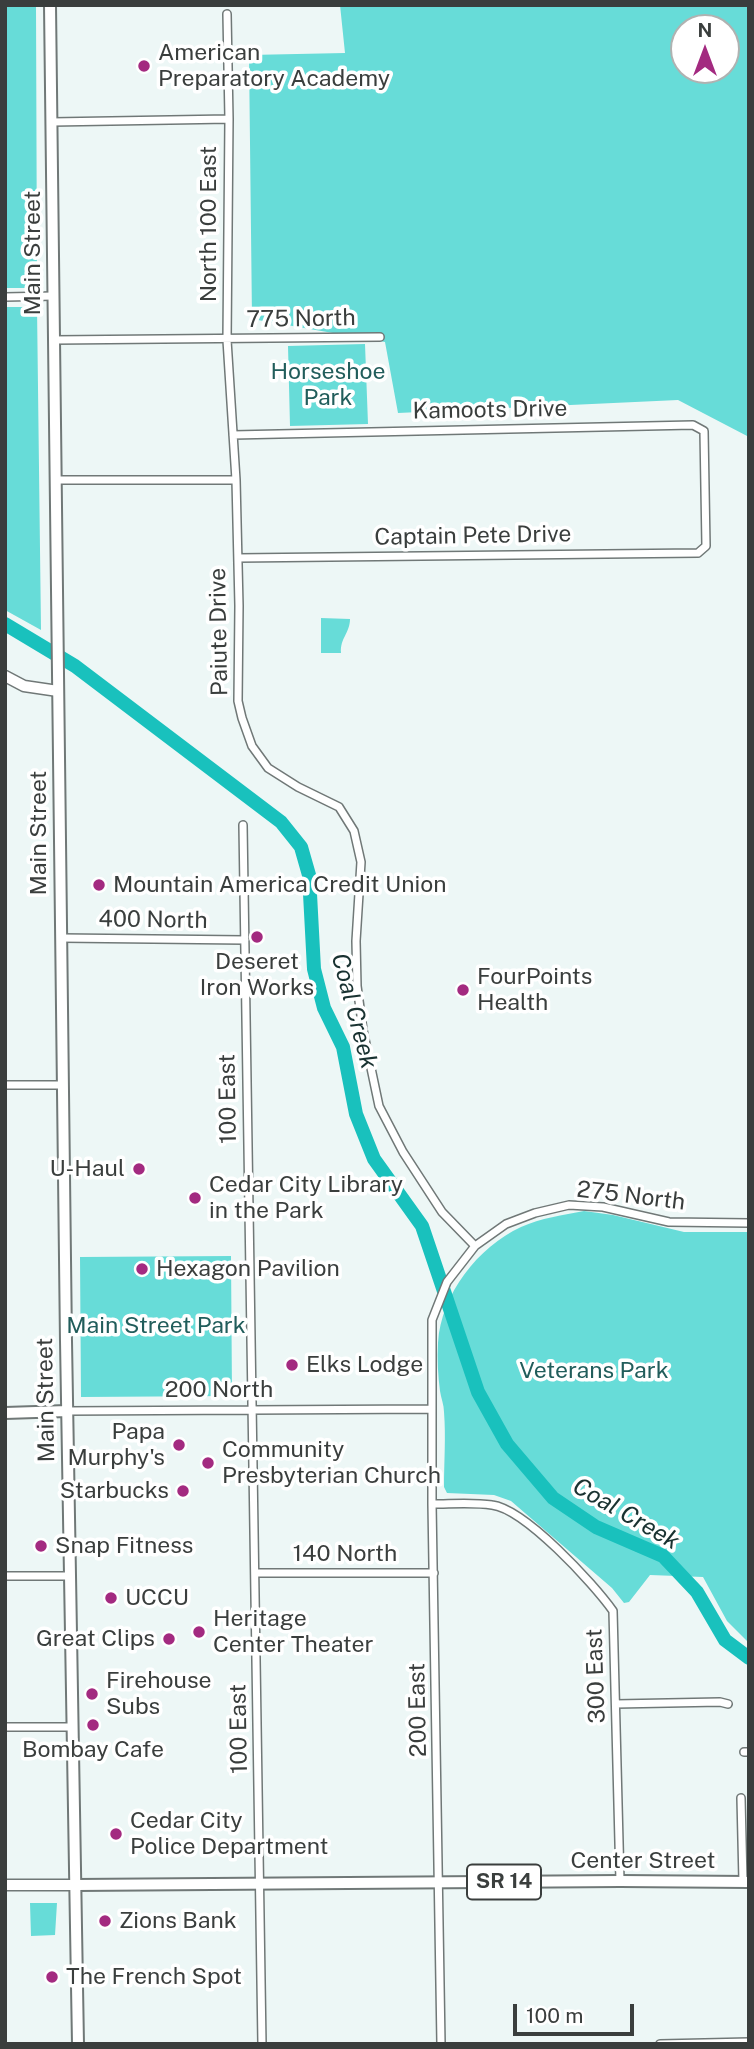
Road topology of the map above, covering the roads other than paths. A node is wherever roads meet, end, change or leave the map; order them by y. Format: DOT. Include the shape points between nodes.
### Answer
graph roads {
  1 [pos="50,5"];
  2 [pos="227,15"];
  3 [pos="229,119"];
  4 [pos="52,122"];
  5 [pos="54,296"];
  6 [pos="5,297"];
  7 [pos="380,337"];
  8 [pos="54,340"];
  9 [pos="227,340"];
  10 [pos="233,435"];
  11 [pos="56,480"];
  12 [pos="236,480"];
  13 [pos="706,546"];
  14 [pos="238,558"];
  15 [pos="5,676"];
  16 [pos="58,691"];
  17 [pos="243,825"];
  18 [pos="61,939"];
  19 [pos="245,940"];
  20 [pos="5,1085"];
  21 [pos="62,1085"];
  22 [pos="749,1223"];
  23 [pos="475,1246"];
  24 [pos="432,1320"];
  25 [pos="432,1409"];
  26 [pos="67,1411"];
  27 [pos="252,1411"];
  28 [pos="5,1413"];
  29 [pos="432,1504"];
  30 [pos="256,1573"];
  31 [pos="434,1573"];
  32 [pos="5,1576"];
  33 [pos="70,1576"];
  34 [pos="616,1704"];
  35 [pos="728,1704"];
  36 [pos="5,1727"];
  37 [pos="73,1727"];
  38 [pos="741,1798"];
  39 [pos="620,1881"];
  40 [pos="746,1882"];
  41 [pos="440,1883"];
  42 [pos="5,1885"];
  43 [pos="76,1885"];
  44 [pos="260,1885"];
  45 [pos="749,2042"];
  46 [pos="78,2044"];
  47 [pos="262,2044"];
  48 [pos="442,2044"];
  49 [pos="660,2044"];
  1 -- 4 [label="main road, Main Street"];
  2 -- 3 [label="street, North 100 East"];
  3 -- 4 [label="street"];
  3 -- 9 [label="street, North 100 East"];
  4 -- 5 [label="main road, Main Street"];
  5 -- 6 [label="street"];
  5 -- 8 [label="main road, Main Street"];
  7 -- 9 [label="street, 775 North"];
  8 -- 9 [label="street, 775 North"];
  8 -- 11 [label="main road, Main Street"];
  9 -- 10 [label="street, North 100 East"];
  10 -- 12 [label="street, Paiute Drive"];
  10 -- 13 [label="street, Kamoots Drive" via="693,425 704,431"];
  11 -- 12 [label="street"];
  11 -- 16 [label="main road, Main Street"];
  12 -- 14 [label="street, Paiute Drive"];
  13 -- 14 [label="street, Captain Pete Drive" via="698,553"];
  14 -- 23 [label="street, Paiute Drive" via="238,701 242,718 252,746 268,768 339,807 354,831 361,862 357,986 379,1106 442,1212"];
  15 -- 16 [label="main road" via="24,686"];
  16 -- 18 [label="main road, Main Street"];
  17 -- 19 [label="street, 100 East"];
  18 -- 19 [label="street, 400 North"];
  18 -- 21 [label="main road, Main Street"];
  19 -- 27 [label="street, 100 East"];
  20 -- 21 [label="street"];
  21 -- 26 [label="main road, Main Street"];
  22 -- 23 [label="street, 275 North" via="669,1222 603,1207 569,1205 506,1224"];
  23 -- 24 [label="street, 275 North" via="447,1282"];
  24 -- 25 [label="street, 200 East"];
  25 -- 27 [label="street, 200 North"];
  25 -- 29 [label="street, 200 East"];
  26 -- 27 [label="street, 200 North"];
  26 -- 28 [label="main road, 200 North"];
  26 -- 33 [label="main road, Main Street"];
  27 -- 30 [label="street, 100 East"];
  29 -- 31 [label="street, 200 East"];
  29 -- 34 [label="street, 300 East" via="494,1505 518,1515 594,1585 613,1611"];
  30 -- 31 [label="street, 140 North"];
  30 -- 44 [label="street, 100 East"];
  31 -- 41 [label="street, 200 East"];
  32 -- 33 [label="street"];
  33 -- 37 [label="main road, Main Street"];
  34 -- 35 [label="street"];
  34 -- 39 [label="street, 300 East"];
  36 -- 37 [label="street"];
  37 -- 43 [label="main road, Main Street"];
  38 -- 40 [label="street"];
  39 -- 40 [label="main road, Center Street / SR 14"];
  39 -- 41 [label="main road, Center Street / SR 14"];
  41 -- 44 [label="main road, Center Street / SR 14"];
  41 -- 48 [label="street, 200 East"];
  42 -- 43 [label="main road"];
  43 -- 44 [label="main road, Center Street / SR 14"];
  43 -- 46 [label="main road, Main Street"];
  44 -- 47 [label="street, 100 East"];
  45 -- 49 [label="street"];
}
